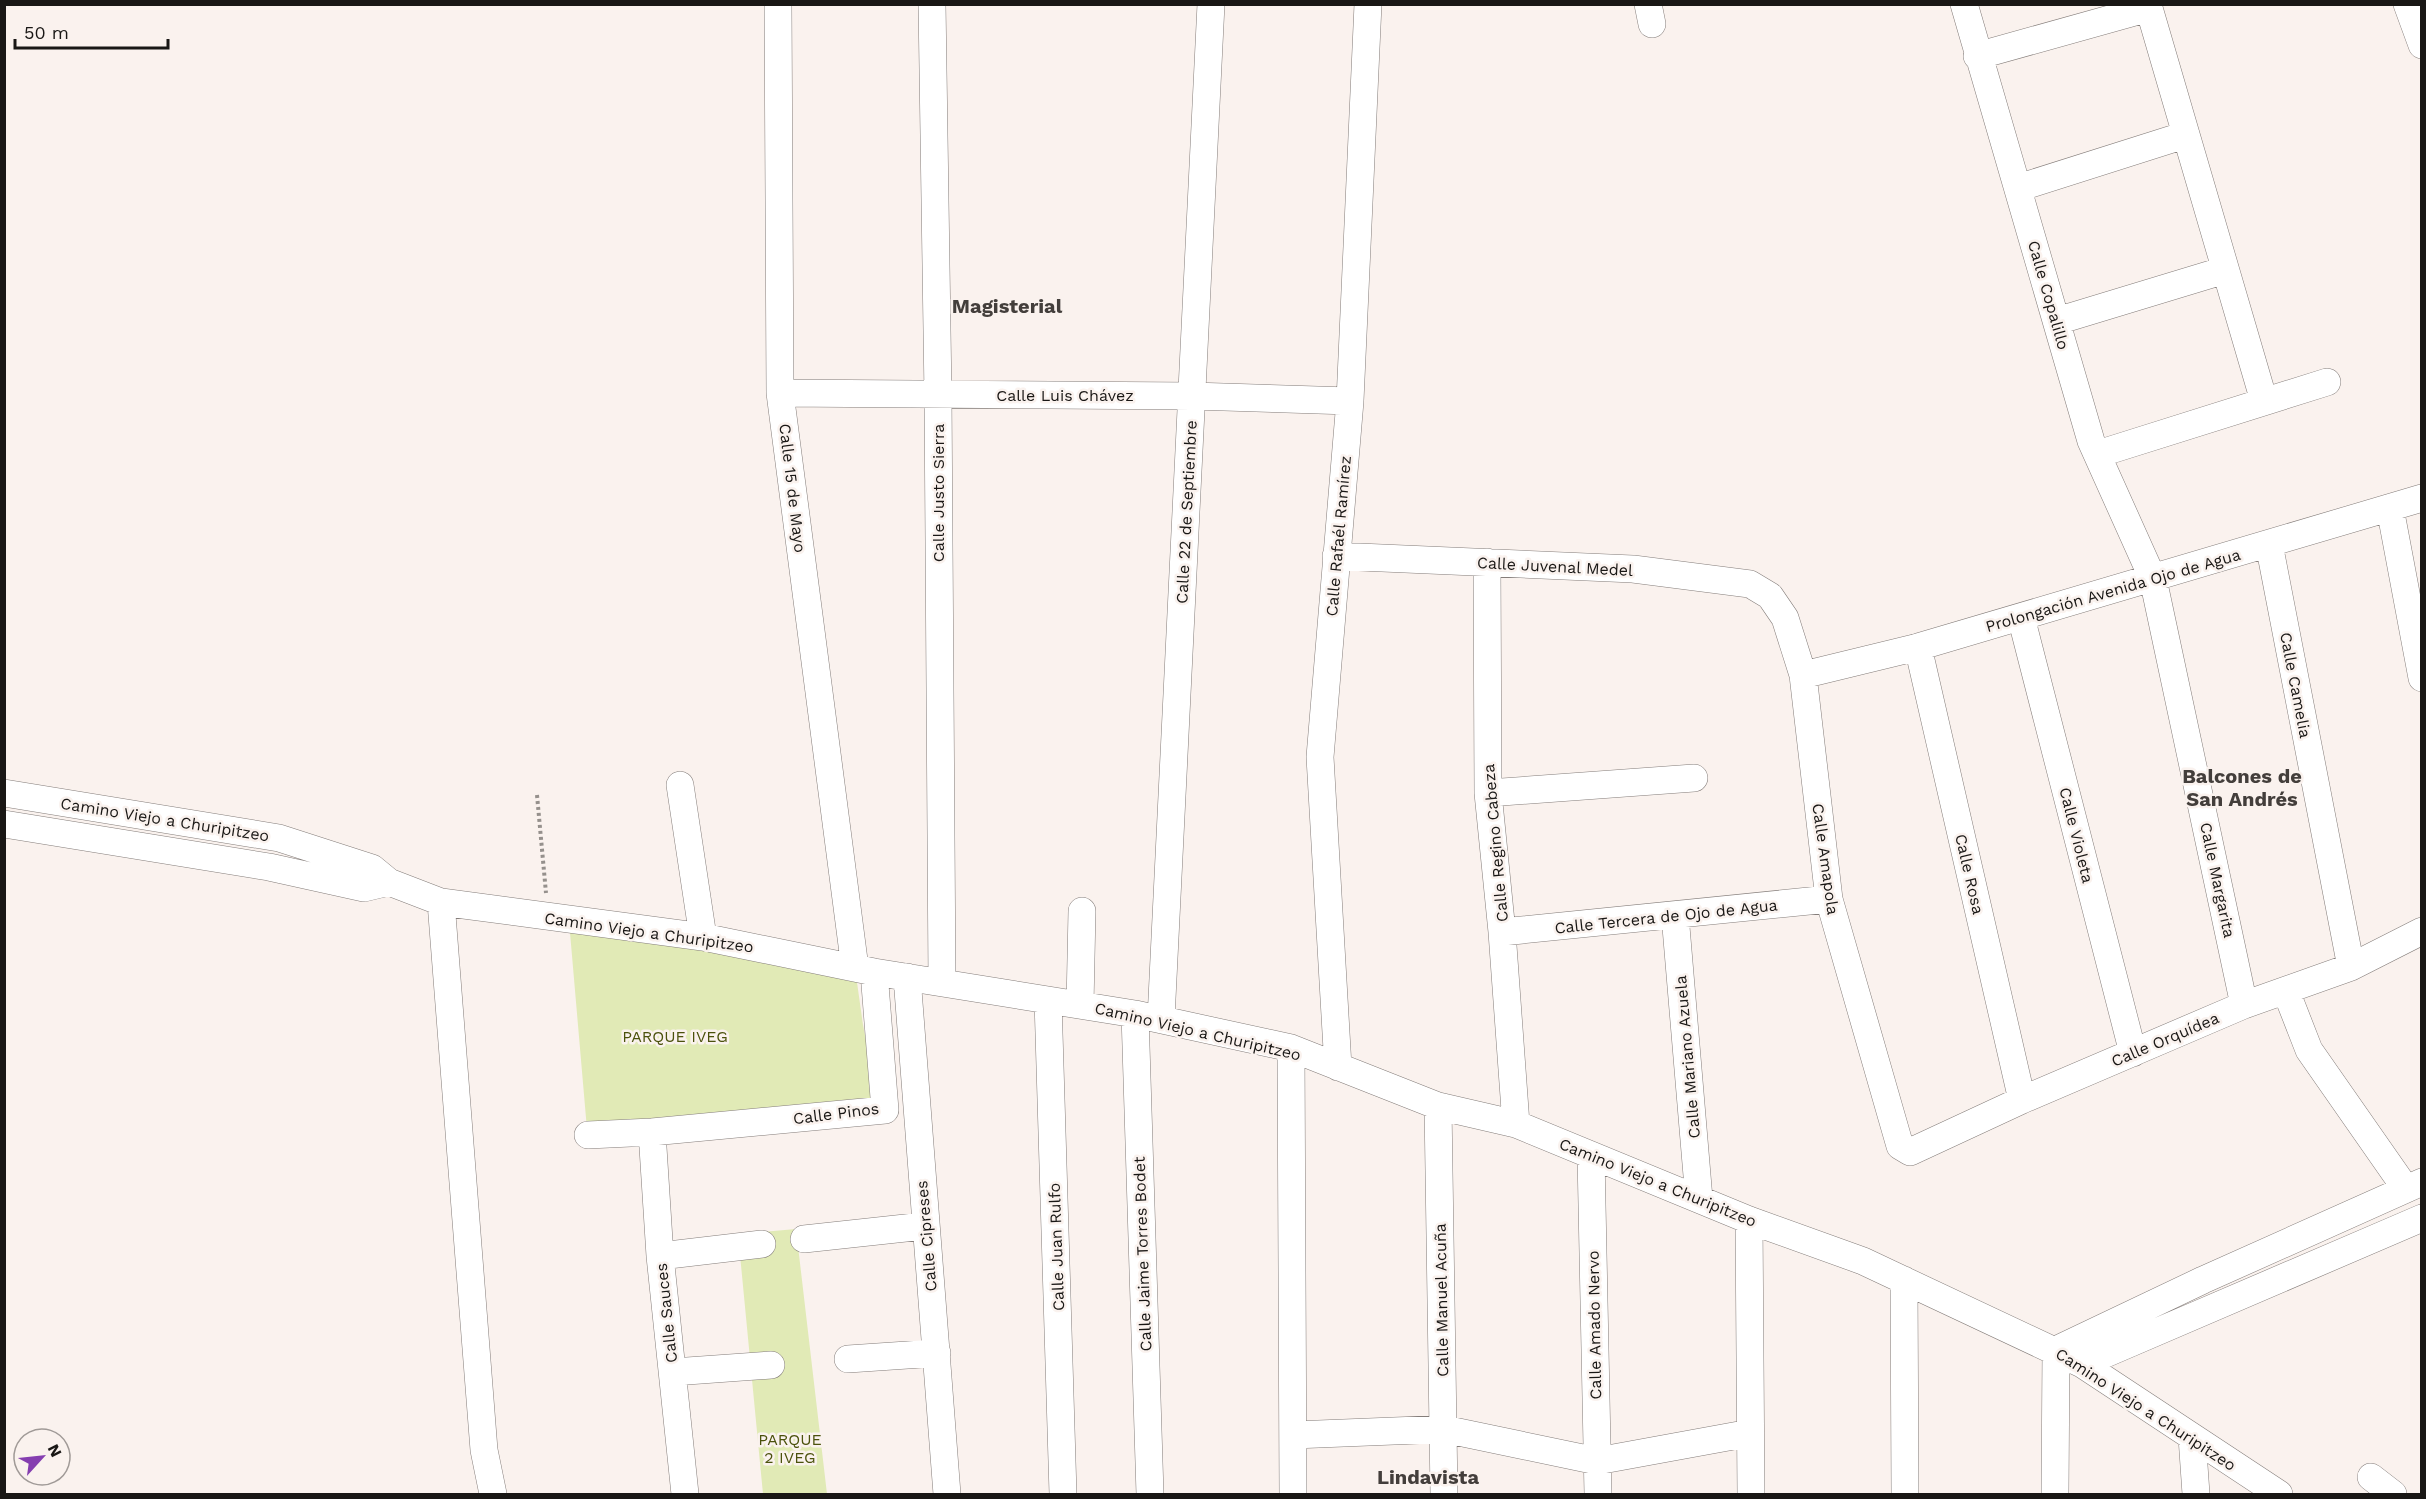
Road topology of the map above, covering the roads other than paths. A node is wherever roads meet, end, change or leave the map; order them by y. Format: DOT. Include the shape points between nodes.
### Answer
graph roads {
  1 [pos="778,4"];
  2 [pos="932,4"];
  3 [pos="1211,4"];
  4 [pos="1368,4"];
  5 [pos="1964,4"];
  6 [pos="2407,4"];
  7 [pos="2111,11"];
  8 [pos="2421,45"];
  9 [pos="1977,56"];
  10 [pos="2185,135"];
  11 [pos="2018,188"];
  12 [pos="2225,270"];
  13 [pos="2057,321"];
  14 [pos="2327,382"];
  15 [pos="780,393"];
  16 [pos="938,395"];
  17 [pos="1192,396"];
  18 [pos="1350,401"];
  19 [pos="2264,401"];
  20 [pos="2098,454"];
  21 [pos="2421,498"];
  22 [pos="2390,508"];
  23 [pos="2269,544"];
  24 [pos="1336,556"];
  25 [pos="1487,562"];
  26 [pos="2153,579"];
  27 [pos="1770,596"];
  28 [pos="2021,617"];
  29 [pos="1918,647"];
  30 [pos="1803,675"];
  31 [pos="2421,678"];
  32 [pos="1694,778"];
  33 [pos="680,785"];
  34 [pos="4,793"];
  35 [pos="1488,793"];
  36 [pos="4,824"];
  37 [pos="389,882"];
  38 [pos="1829,899"];
  39 [pos="441,902"];
  40 [pos="1082,911"];
  41 [pos="1676,915"];
  42 [pos="2421,931"];
  43 [pos="1502,932"];
  44 [pos="703,937"];
  45 [pos="2351,967"];
  46 [pos="865,970"];
  47 [pos="907,977"];
  48 [pos="942,982"];
  49 [pos="2286,991"];
  50 [pos="1048,1000"];
  51 [pos="1080,1005"];
  52 [pos="2244,1005"];
  53 [pos="1148,1016"];
  54 [pos="1291,1048"];
  55 [pos="2133,1053"];
  56 [pos="1338,1067"];
  57 [pos="2022,1100"];
  58 [pos="1438,1106"];
  59 [pos="1516,1124"];
  60 [pos="652,1132"];
  61 [pos="588,1135"];
  62 [pos="1910,1152"];
  63 [pos="1591,1156"];
  64 [pos="2406,1189"];
  65 [pos="1699,1199"];
  66 [pos="1749,1220"];
  67 [pos="2417,1222"];
  68 [pos="924,1226"];
  69 [pos="804,1239"];
  70 [pos="762,1244"];
  71 [pos="660,1256"];
  72 [pos="1904,1280"];
  73 [pos="2203,1280"];
  74 [pos="2216,1307"];
  75 [pos="2056,1350"];
  76 [pos="937,1353"];
  77 [pos="848,1359"];
  78 [pos="2082,1364"];
  79 [pos="771,1365"];
  80 [pos="673,1372"];
  81 [pos="1444,1429"];
  82 [pos="1750,1433"];
  83 [pos="1293,1435"];
  84 [pos="2192,1437"];
  85 [pos="1597,1461"];
  86 [pos="2371,1477"];
  87 [pos="493,1494"];
  88 [pos="685,1494"];
  89 [pos="947,1494"];
  90 [pos="1063,1494"];
  91 [pos="1150,1494"];
  92 [pos="1293,1494"];
  93 [pos="1444,1494"];
  94 [pos="1598,1494"];
  95 [pos="1751,1494"];
  96 [pos="1905,1494"];
  97 [pos="2055,1494"];
  98 [pos="2196,1494"];
  99 [pos="2279,1494"];
  100 [pos="2393,1494"];
  1 -- 15 [label="street, Calle 15 de Mayo"];
  2 -- 16 [label="street, Calle Justo Sierra"];
  3 -- 17 [label="street, Calle 22 de Septiembre"];
  4 -- 18 [label="street, Calle Rafaél Ramírez"];
  5 -- 9 [label="street, Calle Copalillo"];
  6 -- 8 [label="street"];
  7 -- 9 [label="street"];
  7 -- 10 [label="street" via="2150,8"];
  9 -- 11 [label="street, Calle Copalillo"];
  10 -- 11 [label="street"];
  10 -- 12 [label="street"];
  11 -- 13 [label="street, Calle Copalillo"];
  12 -- 13 [label="street"];
  12 -- 19 [label="street"];
  13 -- 20 [label="street, Calle Copalillo"];
  14 -- 19 [label="street"];
  15 -- 16 [label="street, Calle Luis Chávez"];
  15 -- 46 [label="street, Calle 15 de Mayo"];
  16 -- 17 [label="street, Calle Luis Chávez"];
  16 -- 48 [label="street, Calle Justo Sierra"];
  17 -- 18 [label="street, Calle Luis Chávez"];
  17 -- 53 [label="street, Calle 22 de Septiembre"];
  18 -- 24 [label="street, Calle Rafaél Ramírez"];
  19 -- 20 [label="street"];
  20 -- 26 [label="street, Calle Copalillo"];
  21 -- 22 [label="street, Prolongación Avenida Ojo de Agua"];
  22 -- 23 [label="street, Prolongación Avenida Ojo de Agua"];
  22 -- 31 [label="street"];
  23 -- 26 [label="street, Prolongación Avenida Ojo de Agua"];
  23 -- 45 [label="street, Calle Camelia"];
  24 -- 25 [label="street, Calle Juvenal Medel"];
  24 -- 56 [label="street, Calle Rafaél Ramírez" via="1320,757"];
  25 -- 27 [label="street, Calle Juvenal Medel" via="1634,569 1750,584"];
  25 -- 35 [label="street, Calle Regino Cabeza"];
  26 -- 28 [label="street, Prolongación Avenida Ojo de Agua"];
  26 -- 52 [label="street, Calle Margarita"];
  27 -- 30 [label="street, Calle Amapola" via="1785,618"];
  28 -- 29 [label="street, Prolongación Avenida Ojo de Agua"];
  28 -- 55 [label="street, Calle Violeta"];
  29 -- 30 [label="street, Prolongación Avenida Ojo de Agua"];
  29 -- 57 [label="street, Calle Rosa"];
  30 -- 38 [label="street, Calle Amapola"];
  32 -- 35 [label="street"];
  33 -- 44 [label="street"];
  34 -- 37 [label="street, Camino Viejo a Churipitzeo" via="279,838 372,868"];
  35 -- 43 [label="street, Calle Regino Cabeza"];
  36 -- 37 [label="street, Camino Viejo a Churipitzeo" via="269,867 364,888"];
  37 -- 39 [label="street, Camino Viejo a Churipitzeo"];
  38 -- 41 [label="street, Calle Tercera de Ojo de Agua"];
  38 -- 62 [label="street, Calle Amapola" via="1900,1146"];
  39 -- 44 [label="street, Camino Viejo a Churipitzeo"];
  39 -- 87 [label="street" via="484,1450"];
  40 -- 51 [label="street"];
  41 -- 43 [label="street, Calle Tercera de Ojo de Agua"];
  41 -- 65 [label="street, Calle Mariano Azuela"];
  42 -- 45 [label="street, Calle Orquídea"];
  43 -- 59 [label="street, Calle Regino Cabeza"];
  44 -- 46 [label="street, Camino Viejo a Churipitzeo"];
  45 -- 49 [label="street, Calle Orquídea"];
  46 -- 47 [label="street, Camino Viejo a Churipitzeo"];
  46 -- 60 [label="street, Calle Pinos" via="885,1110"];
  47 -- 48 [label="street, Camino Viejo a Churipitzeo"];
  47 -- 68 [label="street, Calle Cipreses"];
  48 -- 50 [label="street, Camino Viejo a Churipitzeo"];
  49 -- 52 [label="street, Calle Orquídea"];
  49 -- 64 [label="street" via="2309,1050"];
  50 -- 51 [label="street, Camino Viejo a Churipitzeo"];
  50 -- 90 [label="street, Calle Juan Rulfo"];
  51 -- 53 [label="street, Camino Viejo a Churipitzeo"];
  52 -- 55 [label="street, Calle Orquídea"];
  53 -- 54 [label="street, Camino Viejo a Churipitzeo"];
  53 -- 91 [label="street, Calle Jaime Torres Bodet"];
  54 -- 56 [label="street, Camino Viejo a Churipitzeo"];
  54 -- 83 [label="street"];
  55 -- 57 [label="street, Calle Orquídea"];
  56 -- 58 [label="street, Camino Viejo a Churipitzeo"];
  57 -- 62 [label="street, Calle Orquídea"];
  58 -- 59 [label="street, Camino Viejo a Churipitzeo"];
  58 -- 81 [label="street, Calle Manuel Acuña"];
  59 -- 63 [label="street, Camino Viejo a Churipitzeo"];
  60 -- 61 [label="street"];
  60 -- 71 [label="street, Calle Sauces"];
  63 -- 65 [label="street, Camino Viejo a Churipitzeo"];
  63 -- 85 [label="street, Calle Amado Nervo"];
  64 -- 67 [label="street"];
  64 -- 73 [label="street"];
  65 -- 66 [label="street, Camino Viejo a Churipitzeo"];
  66 -- 72 [label="street, Camino Viejo a Churipitzeo"];
  66 -- 82 [label="street"];
  67 -- 74 [label="street"];
  68 -- 69 [label="street"];
  68 -- 76 [label="street, Calle Cipreses"];
  70 -- 71 [label="street"];
  71 -- 80 [label="street, Calle Sauces"];
  72 -- 75 [label="street, Camino Viejo a Churipitzeo"];
  72 -- 96 [label="street"];
  73 -- 74 [label="street"];
  73 -- 75 [label="street"];
  74 -- 78 [label="street"];
  75 -- 78 [label="street, Camino Viejo a Churipitzeo"];
  75 -- 97 [label="street"];
  76 -- 77 [label="street"];
  76 -- 89 [label="street, Calle Cipreses"];
  78 -- 84 [label="street, Camino Viejo a Churipitzeo"];
  79 -- 80 [label="street"];
  80 -- 88 [label="street, Calle Sauces"];
  81 -- 83 [label="street"];
  81 -- 85 [label="street"];
  81 -- 93 [label="street, Calle Manuel Acuña"];
  82 -- 85 [label="street"];
  82 -- 95 [label="street"];
  83 -- 92 [label="street"];
  84 -- 98 [label="street"];
  84 -- 99 [label="street, Camino Viejo a Churipitzeo"];
  85 -- 94 [label="street, Calle Amado Nervo"];
  86 -- 100 [label="street"];
}
